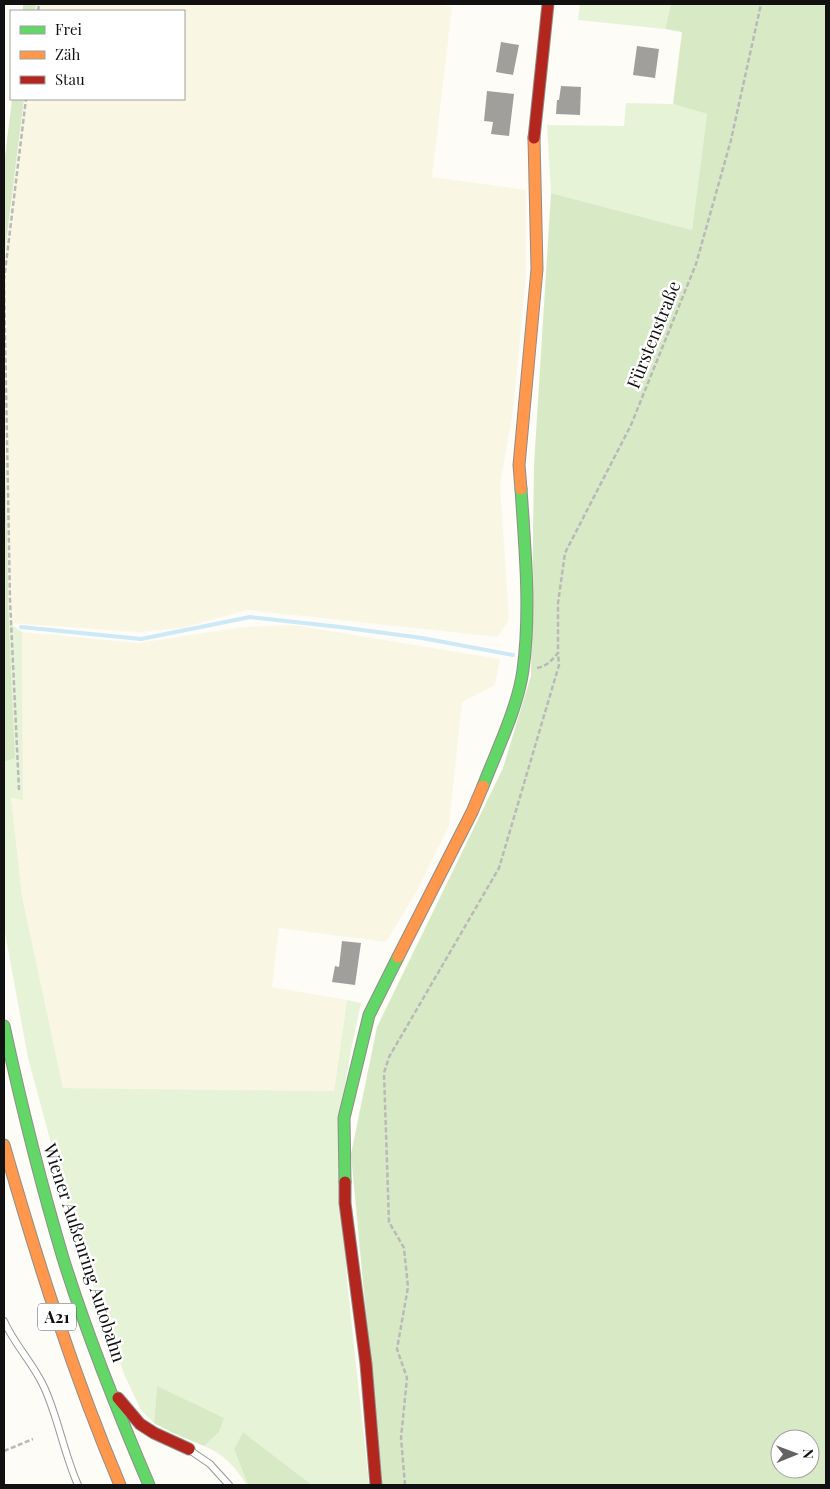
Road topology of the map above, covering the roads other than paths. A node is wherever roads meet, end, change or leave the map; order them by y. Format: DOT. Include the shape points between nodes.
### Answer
graph roads {
  1 [pos="548,4"];
  2 [pos="4,1026"];
  3 [pos="4,1145"];
  4 [pos="4,1321"];
  5 [pos="108,1386"];
  6 [pos="189,1449"];
  7 [pos="78,1485"];
  8 [pos="120,1485"];
  9 [pos="149,1485"];
  10 [pos="229,1485"];
  11 [pos="376,1485"];
  1 -- 11 [label="main road" via="534,141 537,269 519,465 528,595 523,670 510,718 472,812 369,1015 344,1118 345,1203 366,1364"];
  2 -- 5 [label="main road, Wiener Außenring Autobahn / A21" via="36,1164 62,1253"];
  3 -- 8 [label="main road, A21" via="38,1262 94,1425"];
  4 -- 7 [label="lane" via="44,1388"];
  5 -- 6 [label="main road" via="140,1424"];
  5 -- 9 [label="main road, Wiener Außenring Autobahn / A21"];
  6 -- 10 [label="lane" via="210,1464"];
}
